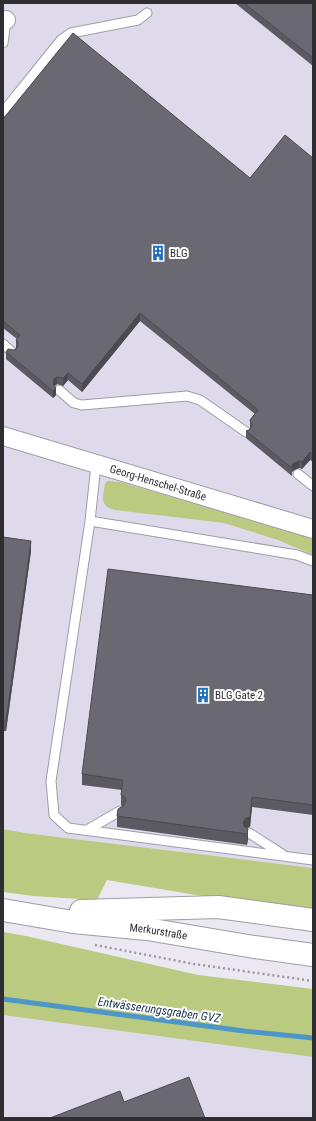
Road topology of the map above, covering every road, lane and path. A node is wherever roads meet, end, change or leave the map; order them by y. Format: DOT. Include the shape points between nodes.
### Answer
graph roads {
  1 [pos="148,13"];
  2 [pos="4,20"];
  3 [pos="3,44"];
  4 [pos="3,112"];
  5 [pos="3,344"];
  6 [pos="12,352"];
  7 [pos="59,390"];
  8 [pos="246,432"];
  9 [pos="3,436"];
  10 [pos="96,465"];
  11 [pos="298,474"];
  12 [pos="313,486"];
  13 [pos="90,521"];
  14 [pos="313,529"];
  15 [pos="313,561"];
  16 [pos="120,811"];
  17 [pos="87,830"];
  18 [pos="249,833"];
  19 [pos="284,856"];
  20 [pos="313,860"];
  21 [pos="3,900"];
  22 [pos="3,910"];
  23 [pos="313,920"];
  24 [pos="89,944"];
  25 [pos="313,955"];
  26 [pos="313,981"];
  1 -- 4 [label="lane" via="138,20 71,33 61,40"];
  2 -- 3 [label="lane"];
  5 -- 6 [label="lane"];
  7 -- 8 [label="lane" via="74,403 82,405 187,396 200,400"];
  9 -- 10 [label="street, Georg-Henschel-Straße"];
  10 -- 13 [label="lane"];
  10 -- 14 [label="street, Georg-Henschel-Straße"];
  11 -- 12 [label="lane"];
  13 -- 15 [label="lane" via="297,554"];
  13 -- 17 [label="lane" via="50,781 54,815 68,828"];
  16 -- 17 [label="lane"];
  17 -- 19 [label="lane"];
  18 -- 19 [label="lane"];
  19 -- 20 [label="lane"];
  21 -- 23 [label="street, Merkurstraße" via="49,909 90,911 218,907"];
  22 -- 25 [label="street, Merkurstraße"];
  24 -- 26 [label="path" via="194,964"];
}
